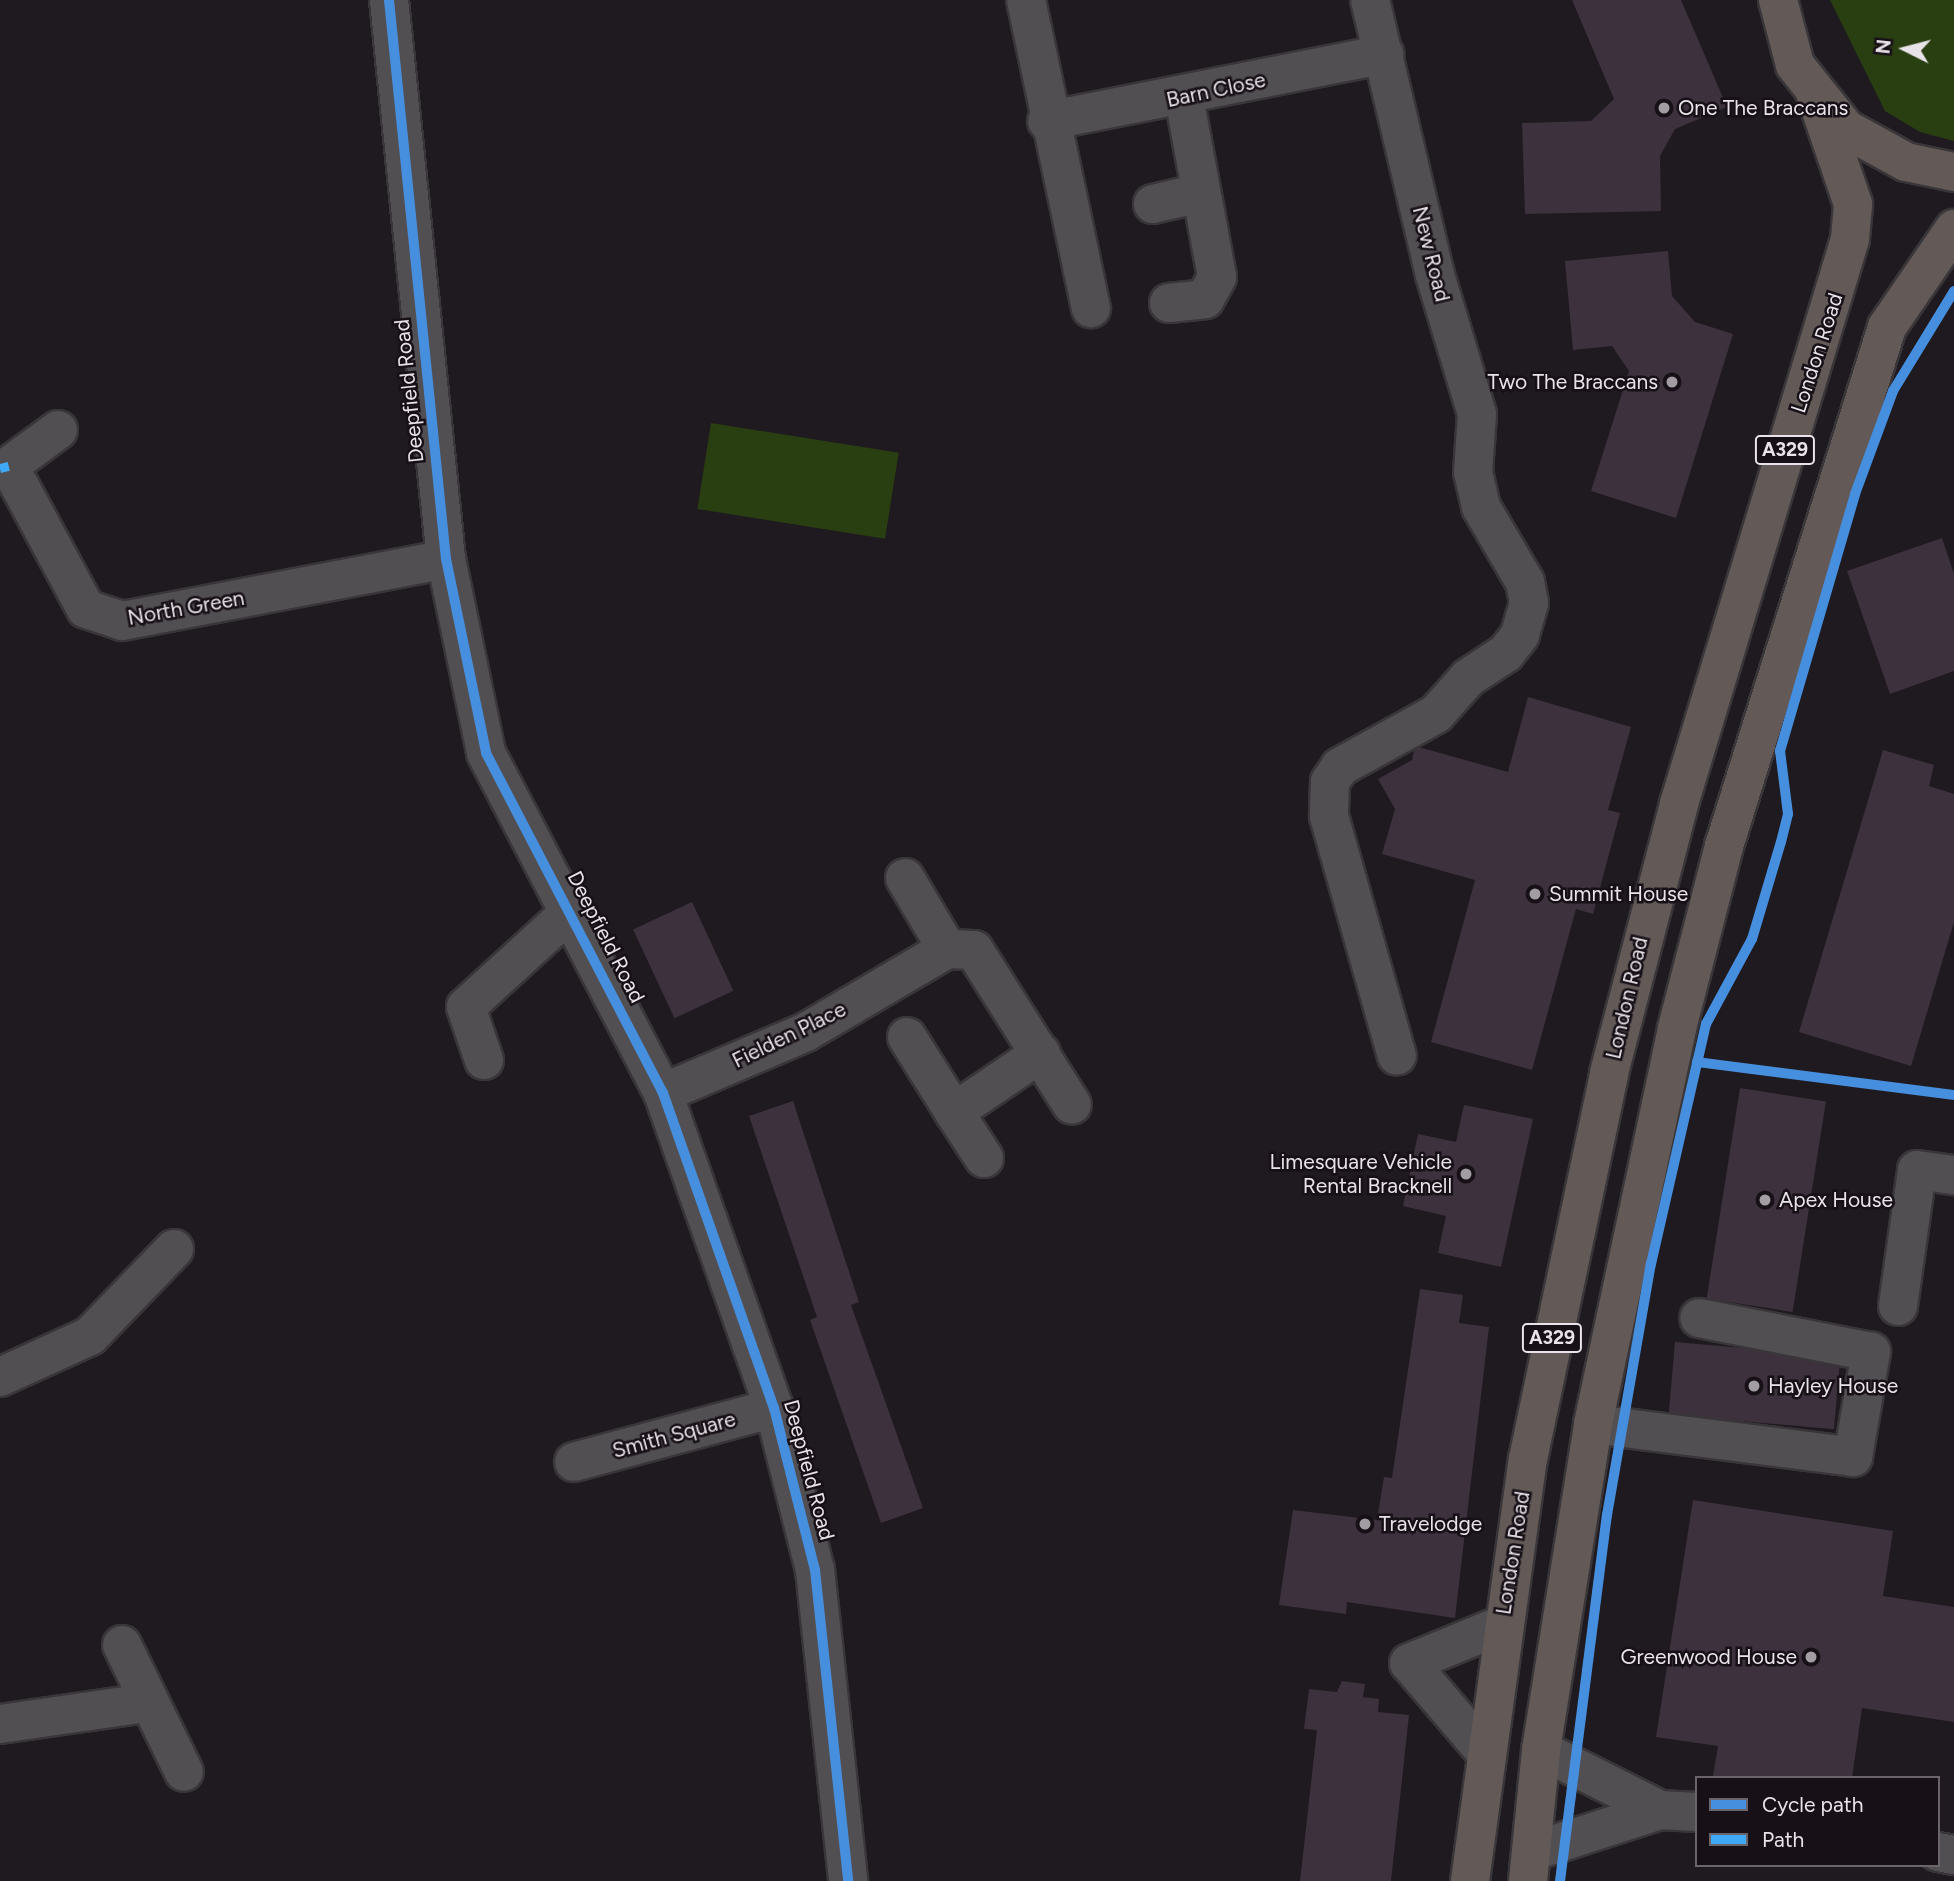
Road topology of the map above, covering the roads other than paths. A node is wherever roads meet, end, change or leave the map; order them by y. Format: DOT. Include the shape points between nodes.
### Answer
graph roads {
  1 [pos="389,0"];
  2 [pos="1026,0"];
  3 [pos="1370,0"];
  4 [pos="1778,0"];
  5 [pos="1384,54"];
  6 [pos="1816,96"];
  7 [pos="1184,97"];
  8 [pos="1047,121"];
  9 [pos="1954,172"];
  10 [pos="1200,193"];
  11 [pos="1153,204"];
  12 [pos="1954,229"];
  13 [pos="1170,303"];
  14 [pos="1091,309"];
  15 [pos="58,430"];
  16 [pos="446,559"];
  17 [pos="905,878"];
  18 [pos="571,911"];
  19 [pos="947,949"];
  20 [pos="907,1037"];
  21 [pos="1041,1053"];
  22 [pos="1397,1055"];
  23 [pos="484,1060"];
  24 [pos="663,1093"];
  25 [pos="1072,1104"];
  26 [pos="954,1112"];
  27 [pos="984,1158"];
  28 [pos="1954,1175"];
  29 [pos="174,1249"];
  30 [pos="1898,1306"];
  31 [pos="1699,1318"];
  32 [pos="0,1377"];
  33 [pos="774,1408"];
  34 [pos="1594,1424"];
  35 [pos="574,1462"];
  36 [pos="1502,1625"];
  37 [pos="122,1645"];
  38 [pos="146,1703"];
  39 [pos="0,1724"];
  40 [pos="1541,1750"];
  41 [pos="1486,1753"];
  42 [pos="184,1772"];
  43 [pos="1678,1811"];
  44 [pos="1529,1867"];
  45 [pos="848,1881"];
  46 [pos="1470,1881"];
  1 -- 16 [label="street, Deepfield Road"];
  2 -- 8 [label="street"];
  3 -- 5 [label="street, New Road"];
  4 -- 6 [label="main road, A329" via="1795,65"];
  5 -- 7 [label="street, Barn Close"];
  5 -- 22 [label="street, New Road" via="1435,275 1477,414 1473,472 1481,507 1525,582 1529,603 1520,635 1460,685 1436,714 1340,767 1331,782 1329,816"];
  6 -- 9 [label="main road, A329" via="1846,129 1877,149"];
  6 -- 36 [label="main road, London Road / A329" via="1853,204 1850,239 1643,930 1560,1297"];
  7 -- 8 [label="street, Barn Close"];
  7 -- 10 [label="street"];
  8 -- 14 [label="street"];
  10 -- 11 [label="street"];
  10 -- 13 [label="street" via="1214,290 1205,299"];
  12 -- 34 [label="main road, A329" via="1887,327 1724,846 1677,1028"];
  15 -- 16 [label="street, North Green" via="9,466 86,609 122,621"];
  16 -- 18 [label="street, Deepfield Road" via="486,753"];
  17 -- 19 [label="street"];
  18 -- 23 [label="street" via="466,1007"];
  18 -- 24 [label="street, Deepfield Road"];
  19 -- 21 [label="street" via="974,950"];
  19 -- 24 [label="street, Fielden Place" via="806,1032"];
  20 -- 26 [label="street"];
  21 -- 25 [label="street"];
  21 -- 26 [label="street"];
  24 -- 33 [label="street, Deepfield Road"];
  26 -- 27 [label="street"];
  28 -- 30 [label="street" via="1917,1170"];
  29 -- 32 [label="street" via="90,1336"];
  31 -- 34 [label="street" via="1871,1352 1853,1457"];
  33 -- 35 [label="street, Smith Square"];
  33 -- 45 [label="street, Deepfield Road" via="815,1570"];
  34 -- 40 [label="main road, A329"];
  36 -- 41 [label="main road, London Road / A329"];
  36 -- 41 [label="street" via="1409,1663"];
  37 -- 38 [label="street"];
  38 -- 39 [label="street"];
  38 -- 42 [label="street"];
  40 -- 43 [label="street"];
  40 -- 44 [label="main road, A329"];
  41 -- 46 [label="main road, London Road / A329"];
  43 -- 44 [label="street"];
}
